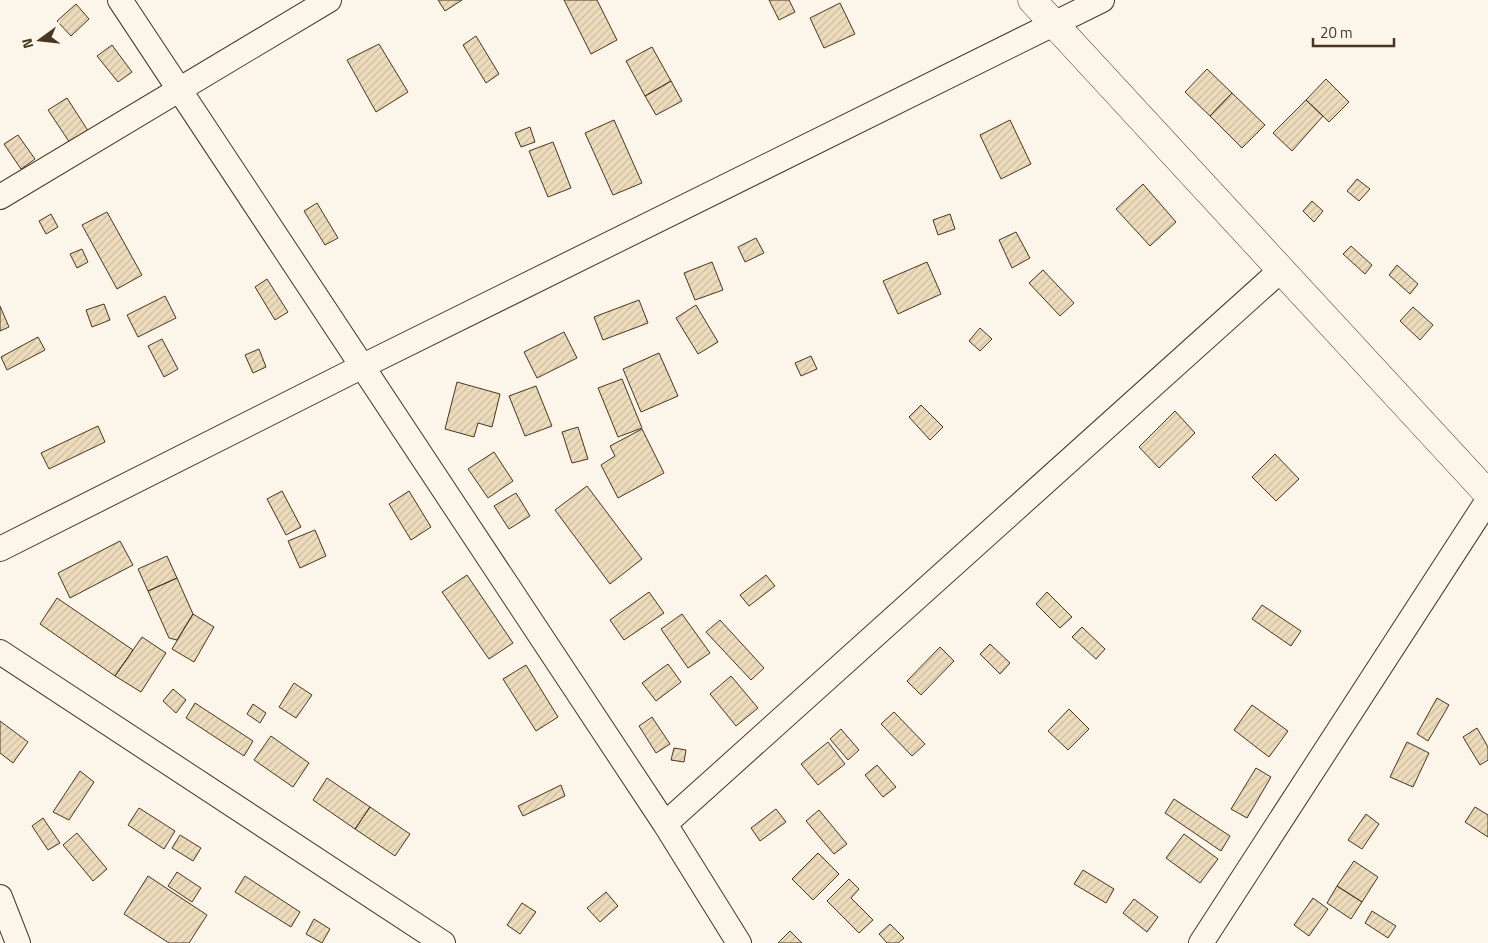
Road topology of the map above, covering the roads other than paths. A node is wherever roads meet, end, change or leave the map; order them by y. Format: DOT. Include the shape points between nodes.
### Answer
graph roads {
  1 [pos="120,0"];
  2 [pos="329,0"];
  3 [pos="1032,0"];
  4 [pos="1102,0"];
  5 [pos="1054,23"];
  6 [pos="179,89"];
  7 [pos="0,197"];
  8 [pos="1281,270"];
  9 [pos="363,366"];
  10 [pos="1488,494"];
  11 [pos="1488,500"];
  12 [pos="0,549"];
  13 [pos="0,652"];
  14 [pos="665,824"];
  15 [pos="0,897"];
  16 [pos="18,943"];
  17 [pos="443,943"];
  18 [pos="739,943"];
  19 [pos="1201,943"];
  1 -- 6 [label="street"];
  2 -- 6 [label="street"];
  3 -- 5 [label="street"];
  4 -- 5 [label="street"];
  5 -- 8 [label="street"];
  5 -- 9 [label="street"];
  6 -- 7 [label="street"];
  6 -- 9 [label="street"];
  8 -- 10 [label="street"];
  8 -- 14 [label="street"];
  9 -- 12 [label="street"];
  9 -- 14 [label="street"];
  11 -- 19 [label="street"];
  13 -- 17 [label="street"];
  14 -- 18 [label="street"];
  15 -- 16 [label="street"];
}
